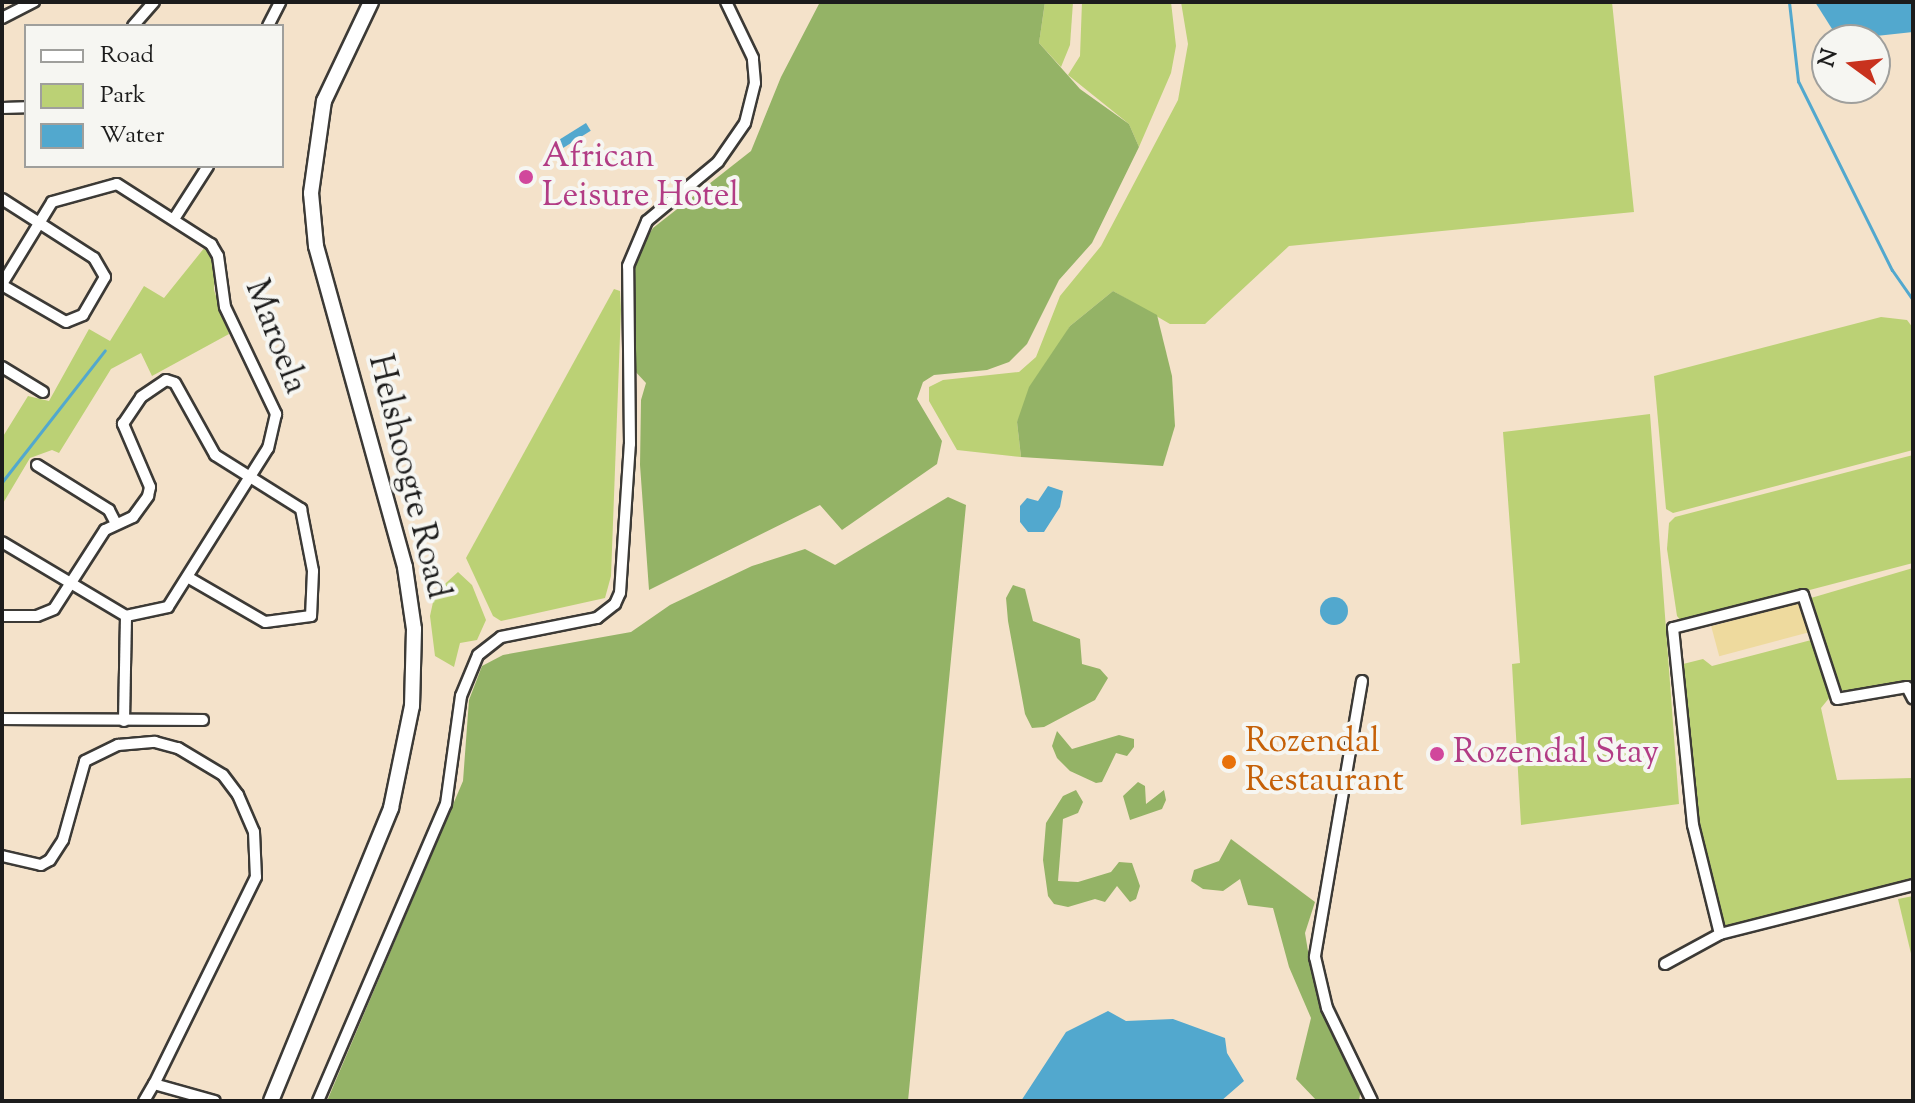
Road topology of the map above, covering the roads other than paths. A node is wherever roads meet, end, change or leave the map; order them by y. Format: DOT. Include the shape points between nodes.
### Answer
graph roads {
  1 [pos="34,2"];
  2 [pos="154,2"];
  3 [pos="280,2"];
  4 [pos="371,2"];
  5 [pos="726,2"];
  6 [pos="2,18"];
  7 [pos="135,24"];
  8 [pos="269,24"];
  9 [pos="24,107"];
  10 [pos="2,108"];
  11 [pos="207,168"];
  12 [pos="2,199"];
  13 [pos="174,219"];
  14 [pos="39,222"];
  15 [pos="2,285"];
  16 [pos="2,367"];
  17 [pos="43,392"];
  18 [pos="37,465"];
  19 [pos="250,477"];
  20 [pos="115,522"];
  21 [pos="2,542"];
  22 [pos="189,578"];
  23 [pos="71,584"];
  24 [pos="2,616"];
  25 [pos="126,616"];
  26 [pos="1362,681"];
  27 [pos="1913,699"];
  28 [pos="2,719"];
  29 [pos="203,720"];
  30 [pos="124,721"];
  31 [pos="2,856"];
  32 [pos="1913,885"];
  33 [pos="1720,934"];
  34 [pos="1665,964"];
  35 [pos="154,1084"];
  36 [pos="1370,1097"];
  37 [pos="144,1101"];
  38 [pos="215,1101"];
  39 [pos="271,1101"];
  40 [pos="318,1101"];
  1 -- 6 [label="street"];
  2 -- 7 [label="street"];
  3 -- 8 [label="street"];
  4 -- 39 [label="main road, Helshoogte Road" via="324,101 311,193 316,246 405,567 414,629 412,706 391,808"];
  5 -- 40 [label="street" via="753,58 755,83 745,123 718,162 647,221 628,266 630,444 620,593 597,618 501,637 478,655 461,696 446,804"];
  9 -- 10 [label="street"];
  11 -- 13 [label="street"];
  12 -- 14 [label="street"];
  13 -- 14 [label="street, Maroela" via="117,184 52,202"];
  13 -- 19 [label="street, Maroela" via="211,244 218,256 225,307 272,400 276,428"];
  14 -- 15 [label="street, Maroela"];
  14 -- 15 [label="street" via="100,263 101,286 83,315 66,322"];
  16 -- 17 [label="street"];
  18 -- 20 [label="street" via="109,510"];
  19 -- 20 [label="street" via="215,455 175,383 166,380 141,397 123,424 150,487 133,517"];
  19 -- 22 [label="street, Maroela"];
  19 -- 22 [label="street" via="301,509 313,571 311,616 265,622"];
  20 -- 23 [label="street"];
  21 -- 23 [label="street"];
  22 -- 25 [label="street, Maroela" via="168,607"];
  23 -- 24 [label="street" via="46,614"];
  23 -- 25 [label="street"];
  25 -- 30 [label="street"];
  26 -- 36 [label="street" via="1315,957 1327,1008"];
  27 -- 33 [label="street" via="1907,687 1837,699 1803,595 1673,628 1693,825"];
  28 -- 30 [label="street"];
  29 -- 30 [label="street"];
  31 -- 35 [label="street" via="41,865 50,860 63,840 85,761 118,745 155,742 178,748 223,775 238,795 254,832 256,877"];
  32 -- 33 [label="street"];
  33 -- 34 [label="street"];
  35 -- 37 [label="street"];
  35 -- 38 [label="street"];
}
